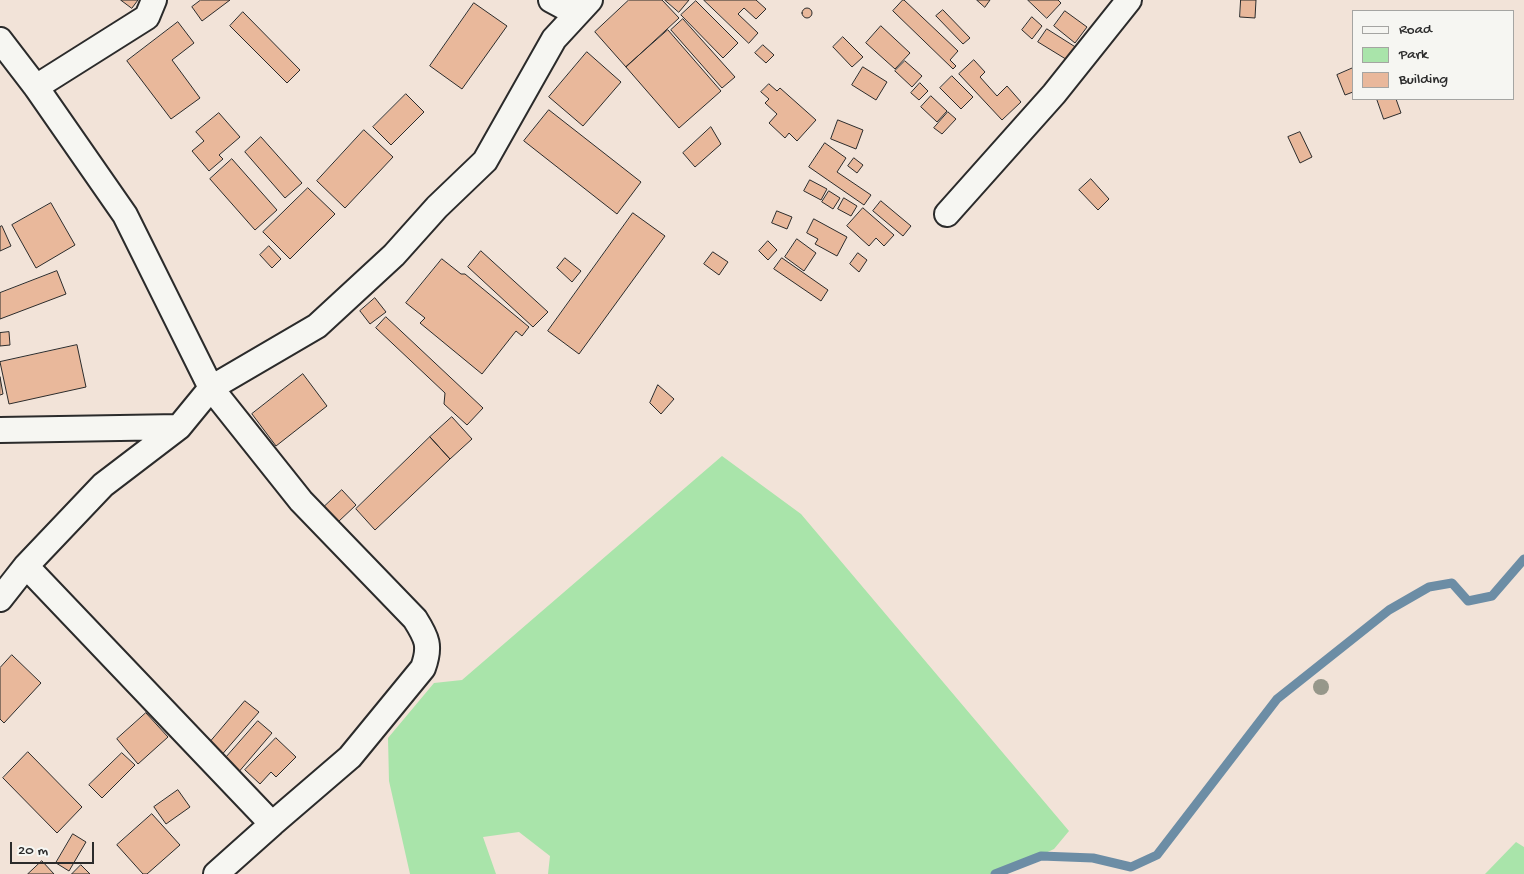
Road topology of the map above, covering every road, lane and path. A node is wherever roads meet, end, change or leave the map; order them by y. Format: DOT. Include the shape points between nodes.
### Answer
graph roads {
  1 [pos="154,0"];
  2 [pos="550,0"];
  3 [pos="1129,0"];
  4 [pos="584,7"];
  5 [pos="0,40"];
  6 [pos="36,87"];
  7 [pos="947,214"];
  8 [pos="211,388"];
  9 [pos="179,428"];
  10 [pos="0,430"];
  11 [pos="26,566"];
  12 [pos="0,599"];
  13 [pos="272,824"];
  14 [pos="216,874"];
  1 -- 6 [label="street" via="147,17"];
  2 -- 4 [label="street"];
  3 -- 7 [label="street" via="1054,94"];
  4 -- 8 [label="street" via="554,39 485,161 394,255 317,326"];
  5 -- 6 [label="street"];
  6 -- 8 [label="street" via="125,215"];
  8 -- 9 [label="street"];
  8 -- 13 [label="street" via="301,501 415,619 427,640 428,655 423,668 350,758"];
  9 -- 10 [label="street"];
  9 -- 11 [label="street" via="103,484"];
  11 -- 12 [label="street"];
  11 -- 13 [label="street"];
  13 -- 14 [label="street"];
}
